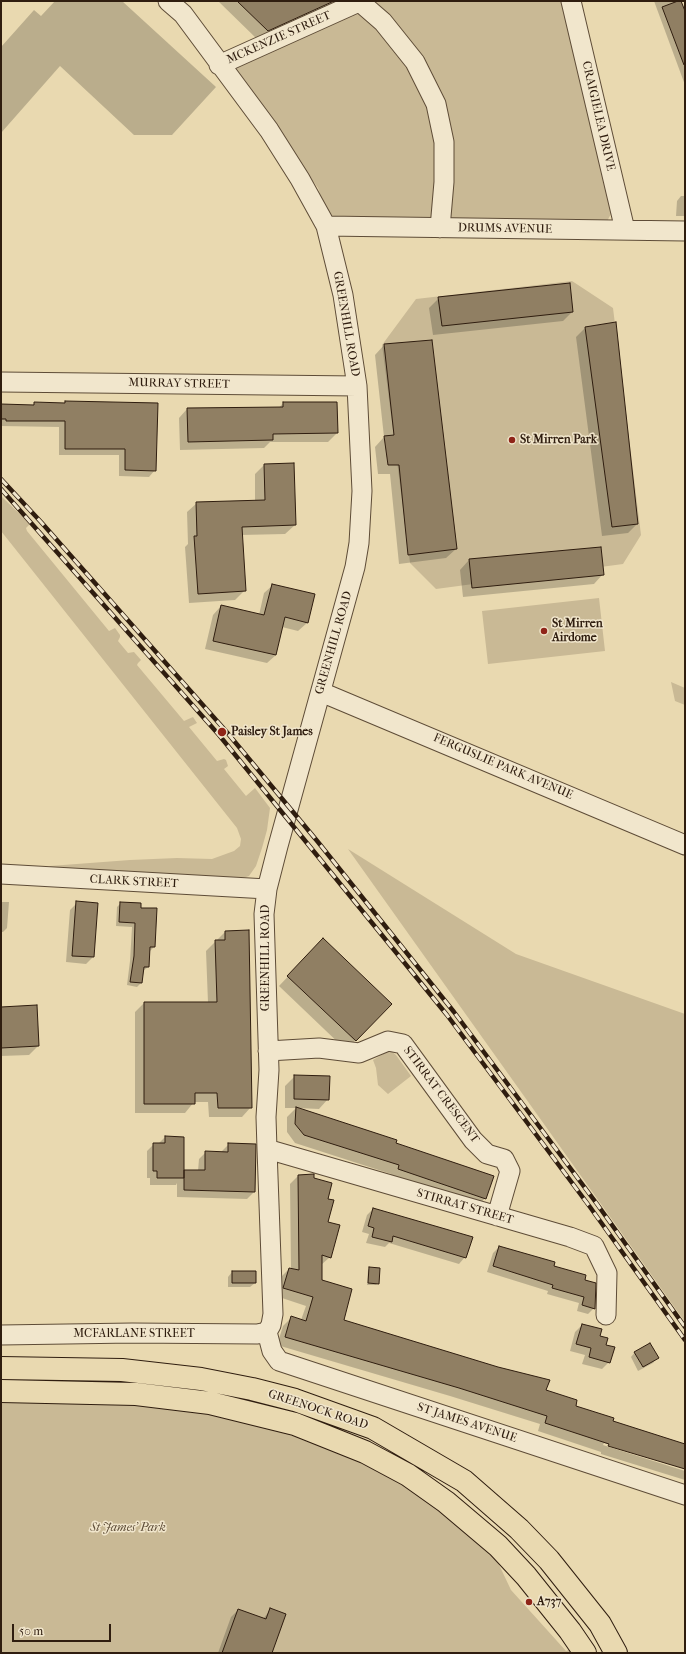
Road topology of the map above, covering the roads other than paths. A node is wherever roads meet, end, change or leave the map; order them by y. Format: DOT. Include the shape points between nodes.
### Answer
graph roads {
  1 [pos="168,1"];
  2 [pos="361,1"];
  3 [pos="572,1"];
  4 [pos="219,65"];
  5 [pos="326,226"];
  6 [pos="440,228"];
  7 [pos="626,230"];
  8 [pos="685,231"];
  9 [pos="1,382"];
  10 [pos="357,386"];
  11 [pos="321,692"];
  12 [pos="685,844"];
  13 [pos="1,874"];
  14 [pos="267,889"];
  15 [pos="268,1050"];
  16 [pos="266,1149"];
  17 [pos="497,1216"];
  18 [pos="606,1315"];
  19 [pos="267,1332"];
  20 [pos="1,1335"];
  21 [pos="1,1368"];
  22 [pos="1,1391"];
  23 [pos="685,1495"];
  24 [pos="585,1653"];
  25 [pos="616,1653"];
  1 -- 4 [label="street, GREENHILL ROAD" via="183,14"];
  2 -- 4 [label="street, MCKENZIE STREET"];
  2 -- 6 [label="street" via="384,22 415,62 436,104 444,142"];
  3 -- 7 [label="street, CRAIGIELEA DRIVE"];
  4 -- 5 [label="street, GREENHILL ROAD" via="272,136"];
  5 -- 6 [label="street, DRUMS AVENUE"];
  5 -- 10 [label="street, GREENHILL ROAD" via="343,295"];
  6 -- 7 [label="street, DRUMS AVENUE"];
  7 -- 8 [label="street, DRUMS AVENUE"];
  9 -- 10 [label="street, MURRAY STREET"];
  10 -- 11 [label="street, GREENHILL ROAD" via="362,491 359,543 355,567"];
  11 -- 12 [label="street, FERGUSLIE PARK AVENUE"];
  11 -- 14 [label="street, GREENHILL ROAD"];
  13 -- 14 [label="street, CLARK STREET"];
  14 -- 15 [label="street, GREENHILL ROAD" via="264,914"];
  15 -- 16 [label="street, GREENHILL ROAD"];
  15 -- 17 [label="street, STIRRAT CRESCENT" via="319,1048 359,1053 388,1041 403,1044 473,1140 487,1154 504,1159 510,1171"];
  16 -- 17 [label="street, STIRRAT STREET"];
  16 -- 19 [label="street, GREENHILL ROAD" via="273,1314"];
  17 -- 18 [label="street, STIRRAT STREET" via="594,1246 607,1273"];
  19 -- 20 [label="street, MCFARLANE STREET"];
  19 -- 23 [label="street, ST JAMES AVENUE" via="272,1351 279,1361"];
  21 -- 25 [label="main road, GREENOCK ROAD" via="122,1370 202,1379 295,1400 374,1428 464,1481 519,1529 549,1560 600,1624"];
  22 -- 24 [label="main road, GREENOCK ROAD" via="136,1394 210,1403 295,1424 366,1452 408,1475 498,1546 526,1576"];
}
